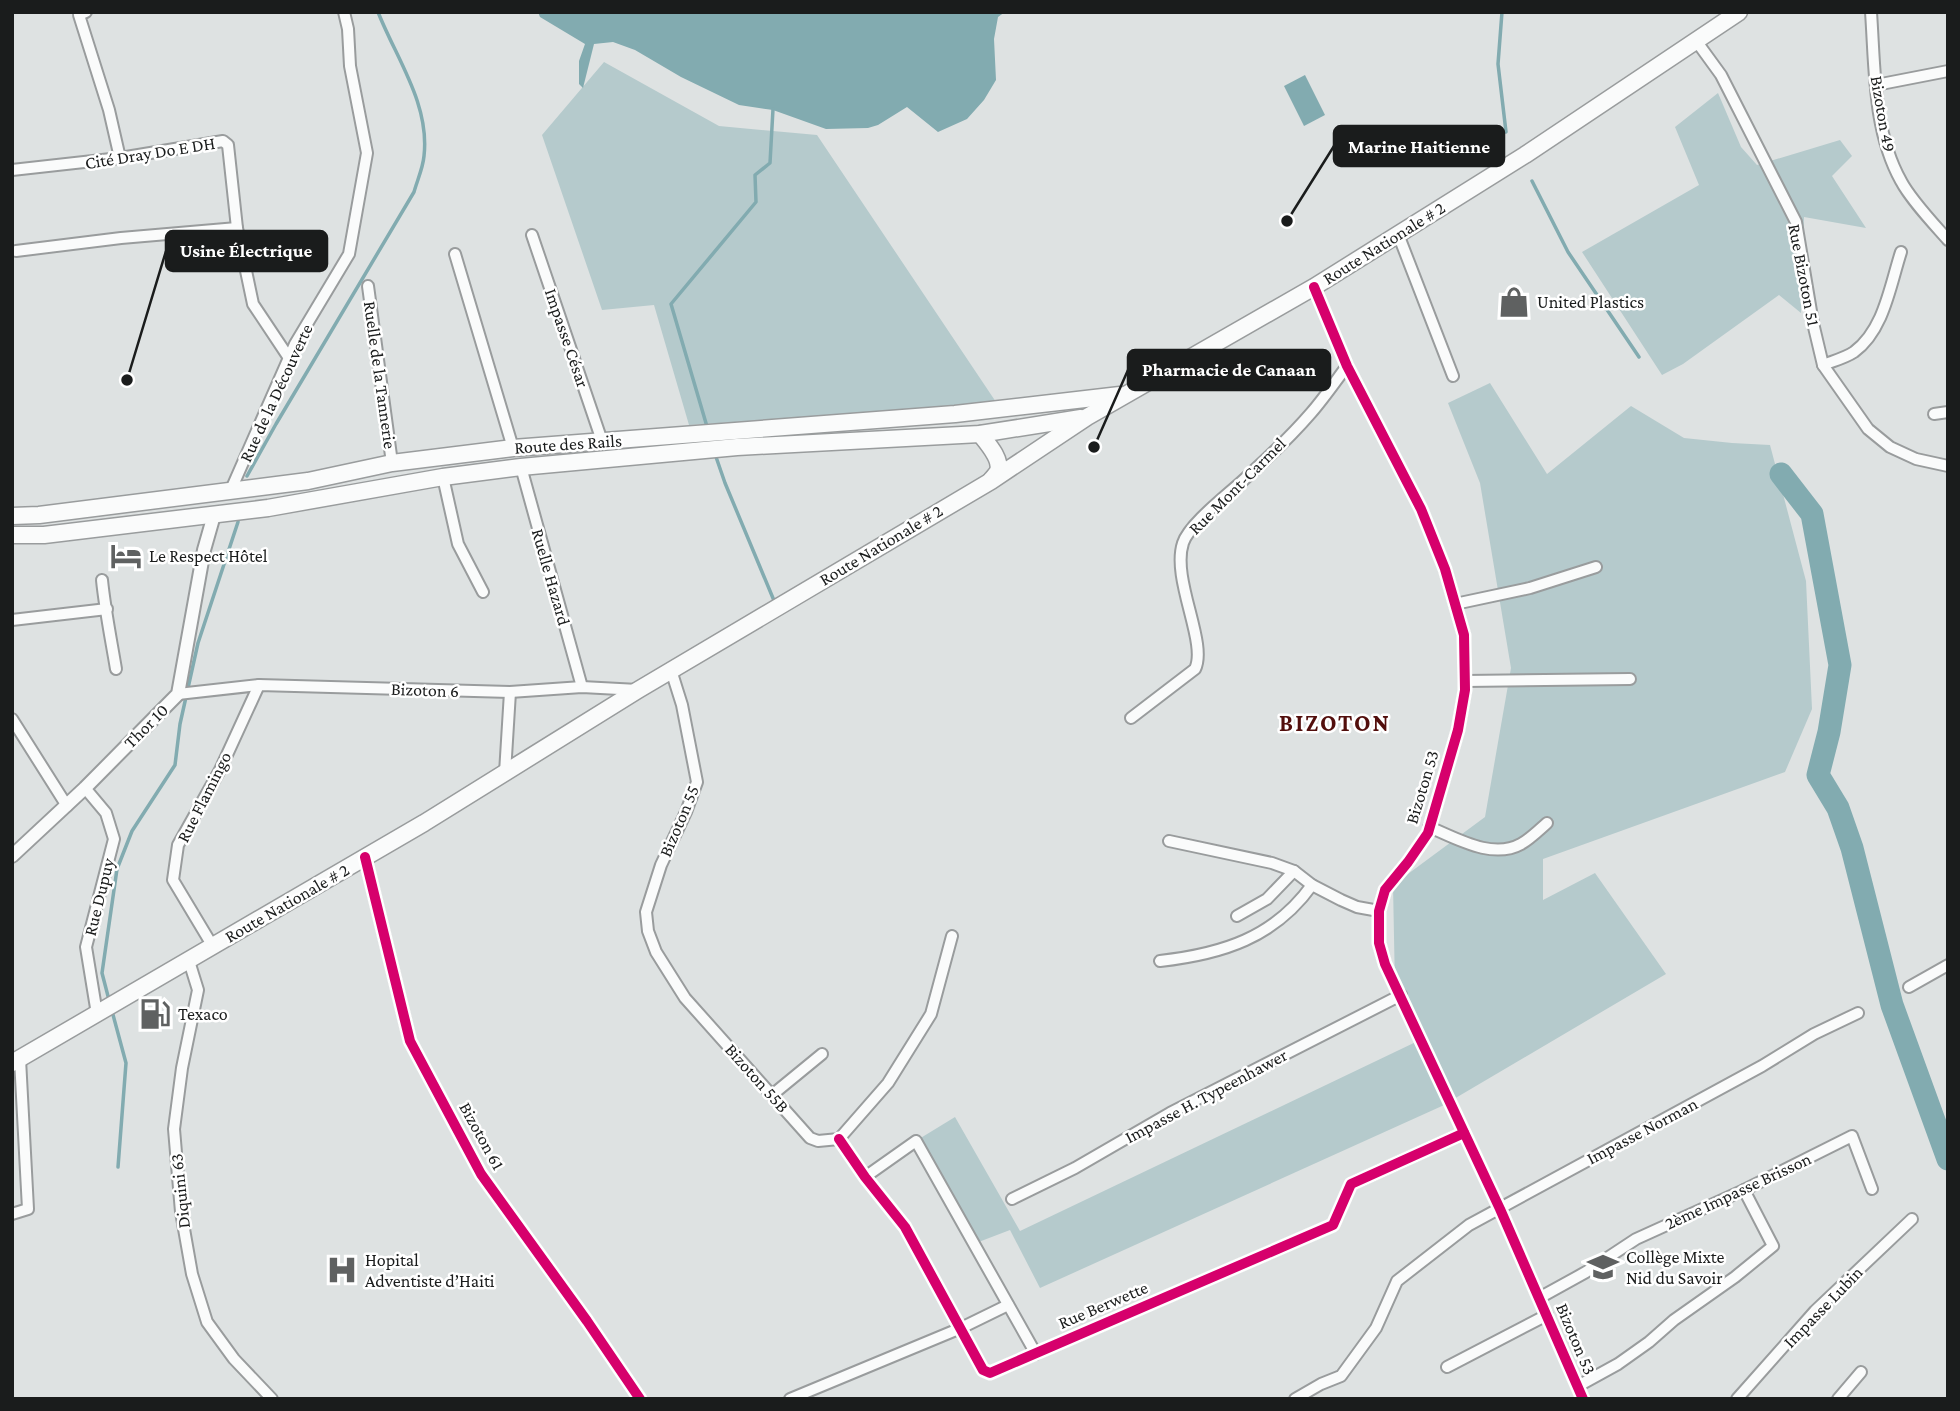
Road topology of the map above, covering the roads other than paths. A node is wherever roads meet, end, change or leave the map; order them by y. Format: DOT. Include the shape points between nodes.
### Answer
graph roads {
  1 [pos="86,12"];
  2 [pos="344,12"];
  3 [pos="1739,12"];
  4 [pos="1871,12"];
  5 [pos="1697,42"];
  6 [pos="1948,71"];
  7 [pos="1876,85"];
  8 [pos="120,158"];
  9 [pos="12,170"];
  10 [pos="237,228"];
  11 [pos="1398,234"];
  12 [pos="1945,234"];
  13 [pos="532,235"];
  14 [pos="16,251"];
  15 [pos="1902,252"];
  16 [pos="455,254"];
  17 [pos="368,286"];
  18 [pos="1314,287"];
  19 [pos="289,358"];
  20 [pos="1823,365"];
  21 [pos="1347,366"];
  22 [pos="1453,376"];
  23 [pos="1126,395"];
  24 [pos="1948,412"];
  25 [pos="1934,414"];
  26 [pos="1087,417"];
  27 [pos="981,434"];
  28 [pos="734,439"];
  29 [pos="602,442"];
  30 [pos="513,448"];
  31 [pos="392,463"];
  32 [pos="1948,466"];
  33 [pos="520,467"];
  34 [pos="443,477"];
  35 [pos="991,481"];
  36 [pos="230,492"];
  37 [pos="219,514"];
  38 [pos="12,516"];
  39 [pos="12,535"];
  40 [pos="1596,567"];
  41 [pos="102,580"];
  42 [pos="483,592"];
  43 [pos="1455,604"];
  44 [pos="107,609"];
  45 [pos="12,620"];
  46 [pos="116,669"];
  47 [pos="671,670"];
  48 [pos="1630,680"];
  49 [pos="1465,681"];
  50 [pos="258,685"];
  51 [pos="582,687"];
  52 [pos="638,690"];
  53 [pos="510,692"];
  54 [pos="178,694"];
  55 [pos="1132,718"];
  56 [pos="12,719"];
  57 [pos="505,773"];
  58 [pos="85,788"];
  59 [pos="67,806"];
  60 [pos="1547,823"];
  61 [pos="1429,827"];
  62 [pos="1169,841"];
  63 [pos="12,856"];
  64 [pos="365,857"];
  65 [pos="1294,871"];
  66 [pos="1312,885"];
  67 [pos="1379,911"];
  68 [pos="1237,916"];
  69 [pos="648,931"];
  70 [pos="952,936"];
  71 [pos="212,946"];
  72 [pos="189,961"];
  73 [pos="1160,961"];
  74 [pos="1948,965"];
  75 [pos="1909,987"];
  76 [pos="1401,995"];
  77 [pos="1858,1013"];
  78 [pos="96,1014"];
  79 [pos="822,1054"];
  80 [pos="16,1061"];
  81 [pos="772,1095"];
  82 [pos="1464,1133"];
  83 [pos="839,1139"];
  84 [pos="865,1177"];
  85 [pos="1872,1189"];
  86 [pos="1744,1190"];
  87 [pos="1012,1199"];
  88 [pos="1500,1209"];
  89 [pos="12,1214"];
  90 [pos="1912,1219"];
  91 [pos="1539,1298"];
  92 [pos="1008,1306"];
  93 [pos="1547,1315"];
  94 [pos="961,1328"];
  95 [pos="1036,1354"];
  96 [pos="1447,1367"];
  97 [pos="1861,1372"];
  98 [pos="1577,1386"];
  99 [pos="272,1399"];
  100 [pos="640,1399"];
  101 [pos="790,1399"];
  102 [pos="1295,1399"];
  103 [pos="1583,1399"];
  104 [pos="1737,1399"];
  105 [pos="1838,1399"];
  1 -- 8 [label="street" via="79,15"];
  2 -- 19 [label="street, Rue de la Découverte" via="367,153 349,254"];
  3 -- 5 [label="main road, Route Nationale # 2"];
  4 -- 7 [label="street, Bizoton 49"];
  5 -- 11 [label="main road, Route Nationale # 2"];
  5 -- 20 [label="street, Rue Bizoton 51" via="1721,75 1796,222"];
  6 -- 7 [label="street"];
  7 -- 12 [label="street, Bizoton 49" via="1884,141 1902,184"];
  8 -- 9 [label="street, Cité Dray Do E DH"];
  8 -- 10 [label="street, Cité Dray Do E DH" via="226,142"];
  10 -- 14 [label="street"];
  10 -- 19 [label="street, Cité Dray Do E DH" via="253,304"];
  11 -- 18 [label="main road, Route Nationale # 2"];
  11 -- 22 [label="street"];
  13 -- 29 [label="street, Impasse César"];
  15 -- 20 [label="street" via="1877,325 1852,353"];
  16 -- 30 [label="street"];
  17 -- 31 [label="street, Ruelle de la Tannerie"];
  18 -- 21 [label="street, Bizoton 53"];
  18 -- 23 [label="main road, Route Nationale # 2"];
  19 -- 36 [label="street, Rue de la Découverte"];
  20 -- 32 [label="street, Rue Bizoton 51" via="1868,429 1890,447"];
  21 -- 43 [label="street, Bizoton 53" via="1421,509"];
  21 -- 55 [label="street, Rue Mont-Carmel" via="1310,414 1192,527 1180,558 1199,663"];
  23 -- 26 [label="main road, Route Nationale # 2"];
  23 -- 28 [label="main road, Route des Rails"];
  24 -- 25 [label="street"];
  26 -- 27 [label="main road, Route des Rails"];
  26 -- 35 [label="main road, Route Nationale # 2"];
  27 -- 28 [label="main road, Route des Rails"];
  27 -- 35 [label="main road" via="998,463"];
  28 -- 29 [label="main road, Route des Rails" via="693,434"];
  28 -- 33 [label="main road, Route des Rails" via="698,451"];
  29 -- 30 [label="main road, Route des Rails"];
  30 -- 31 [label="main road, Route des Rails"];
  31 -- 36 [label="main road, Route des Rails"];
  33 -- 34 [label="main road, Route des Rails"];
  33 -- 51 [label="street, Ruelle Hazard"];
  34 -- 37 [label="main road, Route des Rails"];
  34 -- 42 [label="street" via="458,544"];
  35 -- 47 [label="main road, Route Nationale # 2"];
  36 -- 38 [label="main road, Route des Rails"];
  37 -- 39 [label="main road, Route des Rails"];
  37 -- 54 [label="street, Thor 10" via="204,550"];
  40 -- 43 [label="street" via="1530,588"];
  41 -- 44 [label="street"];
  43 -- 49 [label="street, Bizoton 53" via="1464,635"];
  44 -- 45 [label="street"];
  44 -- 46 [label="street"];
  47 -- 52 [label="main road, Route Nationale # 2"];
  47 -- 69 [label="street, Bizoton 55" via="697,782 660,865 646,912"];
  48 -- 49 [label="street"];
  49 -- 61 [label="street, Bizoton 53" via="1458,730"];
  50 -- 53 [label="street, Bizoton 6"];
  50 -- 54 [label="street, Bizoton 6"];
  50 -- 71 [label="street, Rue Flamingo" via="178,845 173,880"];
  51 -- 52 [label="street, Bizoton 6"];
  51 -- 53 [label="street, Bizoton 6"];
  52 -- 57 [label="main road, Route Nationale # 2"];
  53 -- 57 [label="street"];
  54 -- 58 [label="street, Thor 10"];
  56 -- 59 [label="street"];
  57 -- 64 [label="main road, Route Nationale # 2"];
  58 -- 59 [label="street, Thor 10"];
  58 -- 78 [label="street, Rue Dupuy" via="106,813 114,839 86,947"];
  59 -- 63 [label="street, Thor 10"];
  60 -- 61 [label="street" via="1520,845 1502,851"];
  61 -- 67 [label="street, Bizoton 53" via="1385,890"];
  62 -- 65 [label="street"];
  64 -- 71 [label="main road, Route Nationale # 2"];
  64 -- 100 [label="street, Bizoton 61" via="410,1041 481,1174"];
  65 -- 66 [label="street"];
  65 -- 68 [label="street" via="1267,899"];
  66 -- 67 [label="street" via="1357,907"];
  66 -- 73 [label="street" via="1264,931 1194,957"];
  67 -- 76 [label="street, Bizoton 53" via="1379,943"];
  69 -- 81 [label="street, Bizoton 55B" via="656,953 685,998"];
  70 -- 83 [label="street" via="931,1014 888,1083"];
  71 -- 72 [label="main road, Route Nationale # 2"];
  72 -- 78 [label="main road, Route Nationale # 2"];
  72 -- 99 [label="street, Diquini 63" via="198,990 174,1129 192,1273 207,1322"];
  74 -- 75 [label="street"];
  76 -- 82 [label="street, Bizoton 53"];
  76 -- 87 [label="street, Impasse H. Typeenhawer"];
  77 -- 88 [label="street, Impasse Norman"];
  78 -- 80 [label="main road, Route Nationale # 2"];
  79 -- 81 [label="street"];
  80 -- 89 [label="street" via="28,1209"];
  81 -- 83 [label="street, Bizoton 55B" via="814,1141"];
  82 -- 88 [label="street, Bizoton 53"];
  82 -- 95 [label="street, Rue Berwette" via="1350,1184 1333,1225"];
  83 -- 84 [label="street, Rue Berwette"];
  84 -- 92 [label="street" via="916,1141"];
  84 -- 94 [label="street, Rue Berwette" via="905,1227"];
  85 -- 86 [label="street, 2ème Impasse Brisson" via="1852,1136"];
  86 -- 91 [label="street, 2ème Impasse Brisson" via="1636,1239"];
  86 -- 98 [label="street" via="1773,1246 1628,1357"];
  88 -- 91 [label="street, Bizoton 53"];
  88 -- 102 [label="street, Impasse Norman" via="1469,1225 1397,1281 1376,1328 1341,1376"];
  90 -- 104 [label="street, Impasse Lubin" via="1815,1311"];
  91 -- 93 [label="street, Bizoton 53"];
  92 -- 94 [label="street"];
  92 -- 95 [label="street"];
  93 -- 96 [label="street"];
  93 -- 98 [label="street, Bizoton 53"];
  94 -- 95 [label="street, Rue Berwette" via="986,1373"];
  94 -- 101 [label="street"];
  97 -- 105 [label="street"];
  98 -- 103 [label="street, Bizoton 53"];
}
